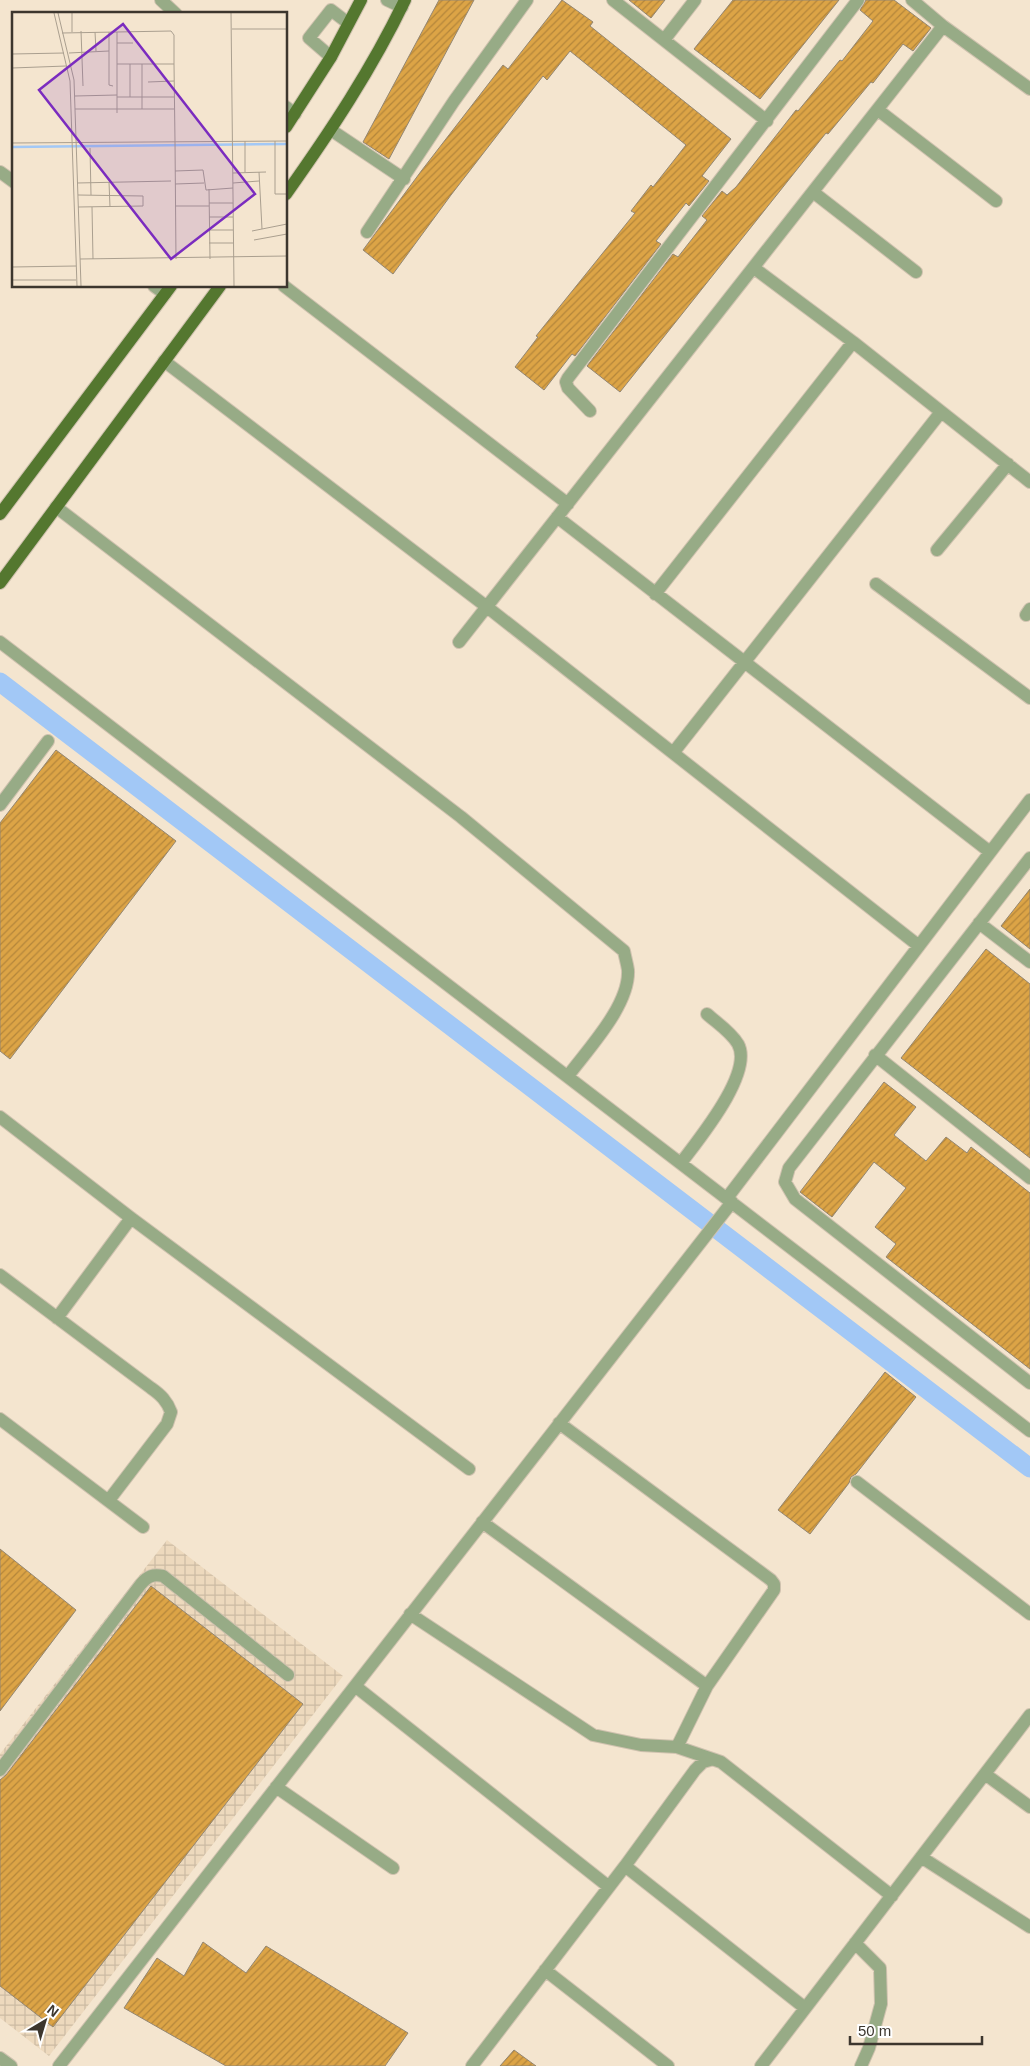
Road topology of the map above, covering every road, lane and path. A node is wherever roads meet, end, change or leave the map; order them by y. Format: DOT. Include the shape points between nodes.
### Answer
graph roads {
  1 [pos="161,0"];
  2 [pos="361,0"];
  3 [pos="387,0"];
  4 [pos="527,0"];
  5 [pos="613,0"];
  6 [pos="694,0"];
  7 [pos="858,0"];
  8 [pos="912,0"];
  9 [pos="403,4"];
  10 [pos="174,12"];
  11 [pos="348,23"];
  12 [pos="943,26"];
  13 [pos="664,40"];
  14 [pos="331,57"];
  15 [pos="1030,89"];
  16 [pos="291,110"];
  17 [pos="878,110"];
  18 [pos="767,121"];
  19 [pos="331,130"];
  20 [pos="0,172"];
  21 [pos="404,179"];
  22 [pos="12,181"];
  23 [pos="288,191"];
  24 [pos="813,192"];
  25 [pos="996,201"];
  26 [pos="367,232"];
  27 [pos="754,268"];
  28 [pos="916,272"];
  29 [pos="219,288"];
  30 [pos="287,288"];
  31 [pos="163,289"];
  32 [pos="853,342"];
  33 [pos="164,361"];
  34 [pos="590,411"];
  35 [pos="941,412"];
  36 [pos="1008,464"];
  37 [pos="1030,482"];
  38 [pos="568,504"];
  39 [pos="56,507"];
  40 [pos="0,514"];
  41 [pos="557,517"];
  42 [pos="937,550"];
  43 [pos="0,583"];
  44 [pos="876,584"];
  45 [pos="655,594"];
  46 [pos="487,607"];
  47 [pos="0,642"];
  48 [pos="459,642"];
  49 [pos="744,662"];
  50 [pos="1030,698"];
  51 [pos="48,741"];
  52 [pos="674,753"];
  53 [pos="1030,800"];
  54 [pos="0,805"];
  55 [pos="990,852"];
  56 [pos="1030,858"];
  57 [pos="979,923"];
  58 [pos="919,946"];
  59 [pos="1030,962"];
  60 [pos="707,1014"];
  61 [pos="875,1056"];
  62 [pos="568,1076"];
  63 [pos="0,1117"];
  64 [pos="681,1163"];
  65 [pos="1030,1178"];
  66 [pos="729,1200"];
  67 [pos="131,1218"];
  68 [pos="0,1275"];
  69 [pos="57,1318"];
  70 [pos="1030,1383"];
  71 [pos="0,1418"];
  72 [pos="559,1423"];
  73 [pos="1030,1431"];
  74 [pos="469,1470"];
  75 [pos="857,1482"];
  76 [pos="109,1500"];
  77 [pos="482,1522"];
  78 [pos="143,1527"];
  79 [pos="410,1614"];
  80 [pos="1030,1614"];
  81 [pos="288,1675"];
  82 [pos="355,1686"];
  83 [pos="707,1686"];
  84 [pos="1030,1715"];
  85 [pos="677,1747"];
  86 [pos="710,1760"];
  87 [pos="0,1770"];
  88 [pos="985,1774"];
  89 [pos="276,1787"];
  90 [pos="1030,1807"];
  91 [pos="921,1857"];
  92 [pos="625,1866"];
  93 [pos="393,1868"];
  94 [pos="609,1887"];
  95 [pos="892,1896"];
  96 [pos="1030,1927"];
  97 [pos="856,1943"];
  98 [pos="545,1970"];
  99 [pos="805,2008"];
  100 [pos="0,2058"];
  101 [pos="10,2066"];
  102 [pos="59,2066"];
  103 [pos="472,2066"];
  104 [pos="668,2066"];
  105 [pos="761,2066"];
  106 [pos="862,2066"];
  1 -- 10 [label="street"];
  2 -- 11 [label="main road"];
  3 -- 9 [label="street"];
  4 -- 21 [label="street" via="454,101"];
  5 -- 13 [label="street"];
  6 -- 13 [label="street"];
  7 -- 18 [label="street"];
  8 -- 12 [label="street"];
  9 -- 19 [label="main road" via="374,60"];
  11 -- 14 [label="main road"];
  11 -- 14 [label="street" via="331,10 309,38"];
  12 -- 15 [label="street"];
  12 -- 17 [label="street"];
  13 -- 18 [label="street"];
  14 -- 16 [label="main road"];
  17 -- 24 [label="street"];
  17 -- 25 [label="street"];
  18 -- 34 [label="street" via="568,378 568,388"];
  19 -- 21 [label="street"];
  19 -- 23 [label="main road"];
  20 -- 22 [label="street"];
  21 -- 26 [label="street"];
  24 -- 27 [label="street"];
  24 -- 28 [label="street"];
  27 -- 32 [label="street"];
  27 -- 38 [label="street"];
  29 -- 33 [label="main road"];
  30 -- 38 [label="street"];
  31 -- 40 [label="main road"];
  32 -- 35 [label="street"];
  32 -- 45 [label="street"];
  33 -- 39 [label="main road"];
  33 -- 46 [label="street"];
  35 -- 36 [label="street"];
  35 -- 49 [label="street"];
  36 -- 37 [label="street"];
  36 -- 42 [label="street"];
  38 -- 41 [label="street"];
  39 -- 43 [label="main road"];
  39 -- 62 [label="street" via="461,817 624,951 628,971 623,998"];
  41 -- 45 [label="street"];
  41 -- 46 [label="street"];
  44 -- 50 [label="street"];
  45 -- 49 [label="street"];
  46 -- 48 [label="street"];
  46 -- 52 [label="street"];
  47 -- 62 [label="street"];
  49 -- 52 [label="street"];
  49 -- 55 [label="street"];
  51 -- 54 [label="street"];
  52 -- 58 [label="street"];
  53 -- 55 [label="street"];
  55 -- 58 [label="street"];
  56 -- 57 [label="street"];
  57 -- 59 [label="street"];
  57 -- 61 [label="street"];
  58 -- 66 [label="street"];
  60 -- 64 [label="street" via="738,1045 741,1056 724,1104"];
  61 -- 65 [label="street"];
  61 -- 70 [label="street" via="789,1168 785,1182 796,1200"];
  62 -- 64 [label="street"];
  63 -- 67 [label="street"];
  64 -- 66 [label="street"];
  66 -- 72 [label="street" via="722,1216"];
  66 -- 73 [label="street"];
  67 -- 69 [label="street"];
  67 -- 74 [label="street"];
  68 -- 69 [label="street"];
  69 -- 76 [label="street" via="161,1396 171,1412 167,1424"];
  71 -- 76 [label="street"];
  72 -- 77 [label="street"];
  72 -- 83 [label="street" via="774,1584 774,1590"];
  75 -- 80 [label="street"];
  76 -- 78 [label="street"];
  77 -- 79 [label="street"];
  77 -- 83 [label="street"];
  79 -- 82 [label="street"];
  79 -- 85 [label="street" via="593,1735 641,1745"];
  81 -- 87 [label="street" via="163,1576 155,1574 141,1584"];
  82 -- 89 [label="street"];
  82 -- 94 [label="street"];
  83 -- 85 [label="street"];
  84 -- 88 [label="street"];
  85 -- 86 [label="street"];
  86 -- 92 [label="street" via="695,1770"];
  86 -- 95 [label="street" via="721,1762"];
  88 -- 90 [label="street"];
  88 -- 91 [label="street"];
  89 -- 93 [label="street"];
  89 -- 102 [label="street"];
  91 -- 95 [label="street"];
  91 -- 96 [label="street"];
  92 -- 94 [label="street"];
  92 -- 99 [label="street"];
  94 -- 98 [label="street"];
  95 -- 97 [label="street"];
  97 -- 99 [label="street"];
  97 -- 106 [label="street" via="880,1968 881,2004"];
  98 -- 103 [label="street"];
  98 -- 104 [label="street"];
  99 -- 105 [label="street"];
  100 -- 101 [label="street"];
}
